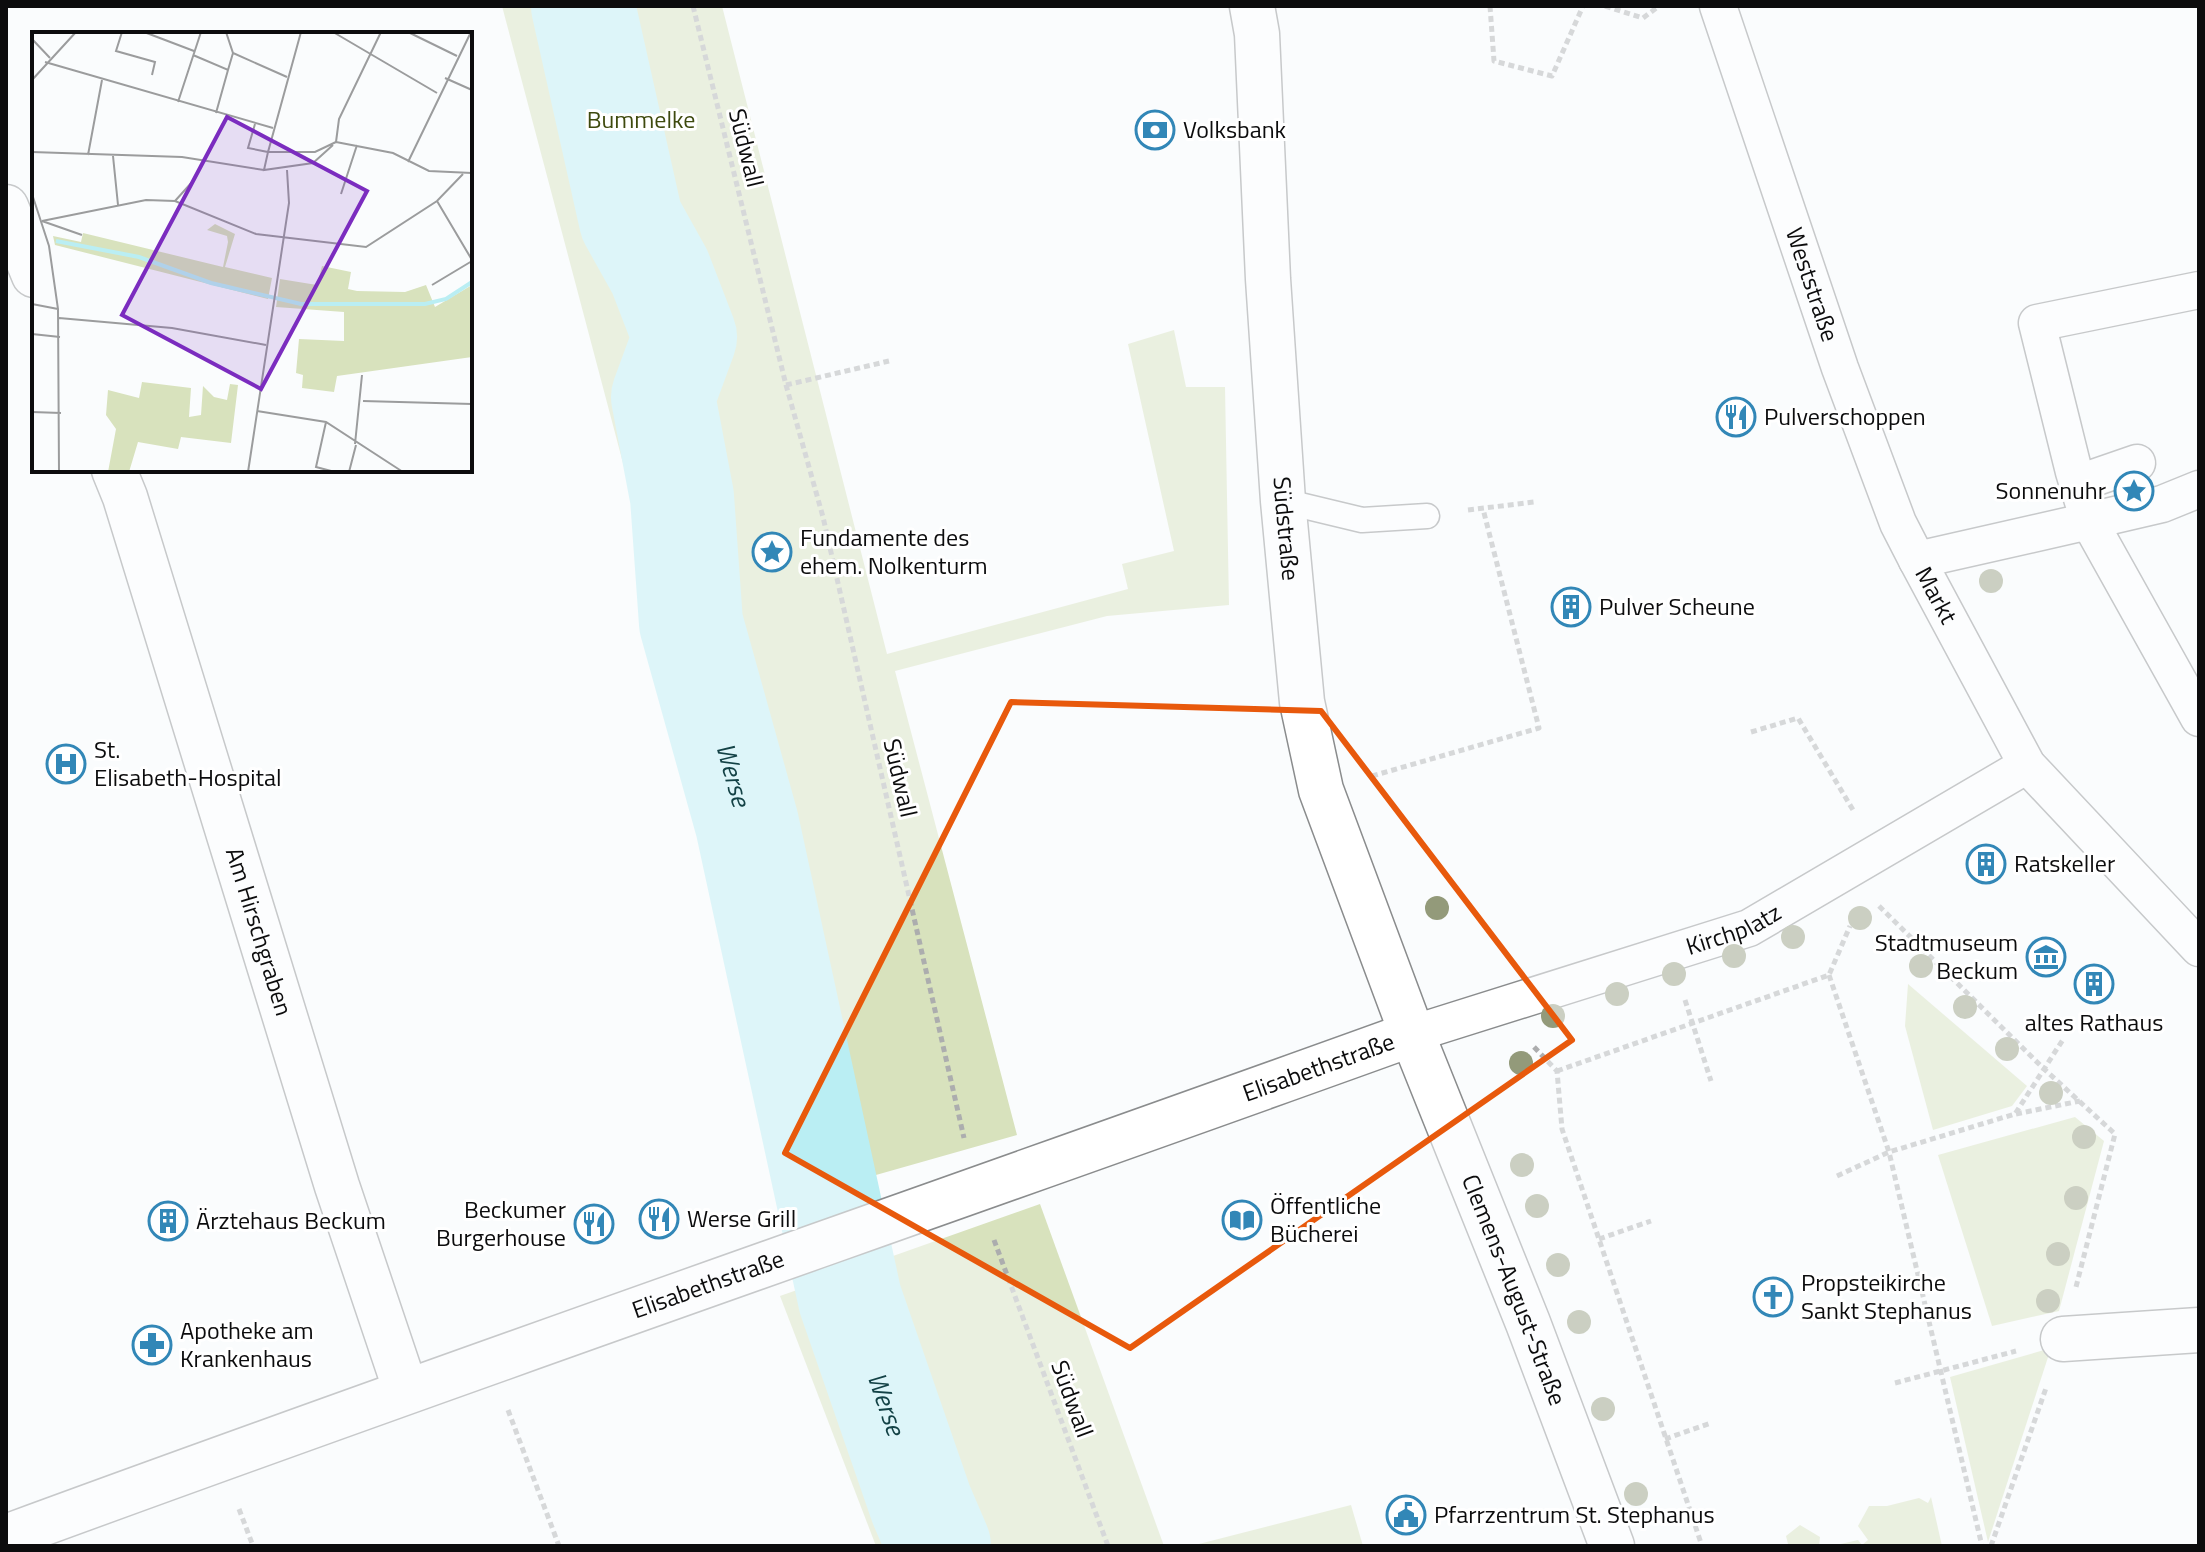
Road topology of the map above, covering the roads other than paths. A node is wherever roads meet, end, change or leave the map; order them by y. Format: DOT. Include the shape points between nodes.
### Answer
graph roads {
  1 [pos="1252,6"];
  2 [pos="1718,6"];
  3 [pos="6,207"];
  4 [pos="32,270"];
  5 [pos="2199,290"];
  6 [pos="2137,463"];
  7 [pos="115,472"];
  8 [pos="2079,483"];
  9 [pos="2199,489"];
  10 [pos="1283,501"];
  11 [pos="1427,516"];
  12 [pos="2089,521"];
  13 [pos="1917,560"];
  14 [pos="2199,718"];
  15 [pos="2027,765"];
  16 [pos="2199,948"];
  17 [pos="1412,1034"];
  18 [pos="2199,1330"];
  19 [pos="2063,1339"];
  20 [pos="406,1391"];
  21 [pos="6,1537"];
  22 [pos="1612,1546"];
  1 -- 10 [label="street, Südstraße"];
  2 -- 13 [label="street, Weststraße" via="1840,368"];
  3 -- 4 [label="street"];
  5 -- 8 [label="street" via="2037,323"];
  6 -- 8 [label="street"];
  7 -- 20 [label="street, Am Hirschgraben"];
  8 -- 12 [label="street"];
  9 -- 12 [label="street, Markt" via="2162,504"];
  10 -- 11 [label="lane" via="1362,520"];
  10 -- 17 [label="street, Südstraße" via="1302,702 1321,790"];
  12 -- 13 [label="street, Markt"];
  12 -- 14 [label="street"];
  13 -- 15 [label="street, Markt"];
  15 -- 16 [label="street, Markt"];
  15 -- 17 [label="street, Kirchplatz" via="1749,928"];
  17 -- 20 [label="street, Elisabethstraße"];
  17 -- 22 [label="street, Clemens-August-Straße"];
  18 -- 19 [label="street"];
  20 -- 21 [label="street, Elisabethstraße"];
}
